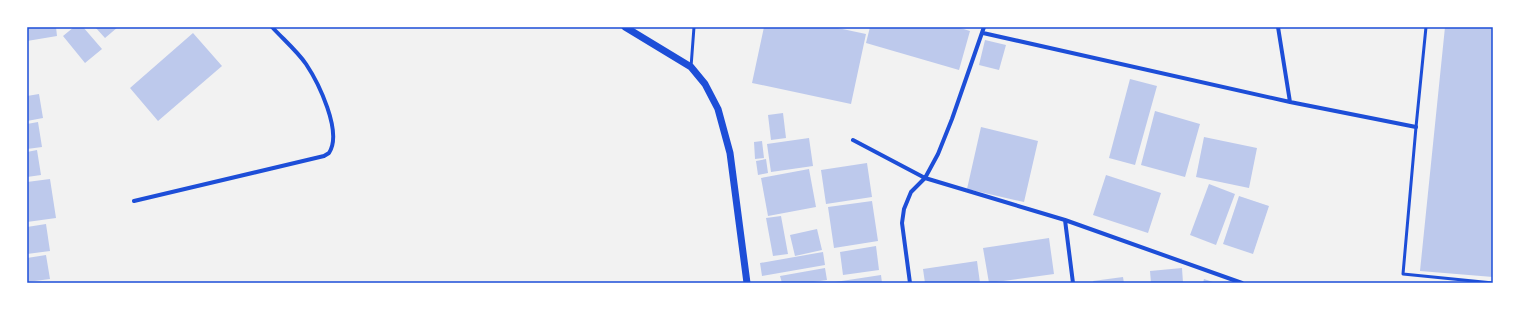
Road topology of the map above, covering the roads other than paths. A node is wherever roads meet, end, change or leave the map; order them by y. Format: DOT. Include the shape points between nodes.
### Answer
graph roads {
  1 [pos="272,27"];
  2 [pos="625,27"];
  3 [pos="694,27"];
  4 [pos="984,27"];
  5 [pos="1278,27"];
  6 [pos="1426,27"];
  7 [pos="983,33"];
  8 [pos="691,66"];
  9 [pos="1290,102"];
  10 [pos="1416,127"];
  11 [pos="853,140"];
  12 [pos="925,178"];
  13 [pos="134,201"];
  14 [pos="1065,220"];
  15 [pos="1493,282"];
  16 [pos="747,283"];
  17 [pos="910,283"];
  18 [pos="1073,283"];
  19 [pos="1242,283"];
  1 -- 13 [label="street" via="305,63 321,90 332,126 334,143 329,153"];
  2 -- 8 [label="street"];
  3 -- 8 [label="lane"];
  4 -- 7 [label="street"];
  5 -- 9 [label="street"];
  6 -- 10 [label="lane"];
  7 -- 9 [label="street"];
  7 -- 12 [label="street" via="947,133"];
  8 -- 16 [label="street" via="718,109 730,153"];
  9 -- 10 [label="street"];
  10 -- 15 [label="lane" via="1403,274"];
  11 -- 12 [label="street"];
  12 -- 14 [label="street"];
  12 -- 17 [label="street" via="912,192 904,209 902,223"];
  14 -- 18 [label="street"];
  14 -- 19 [label="street"];
}
